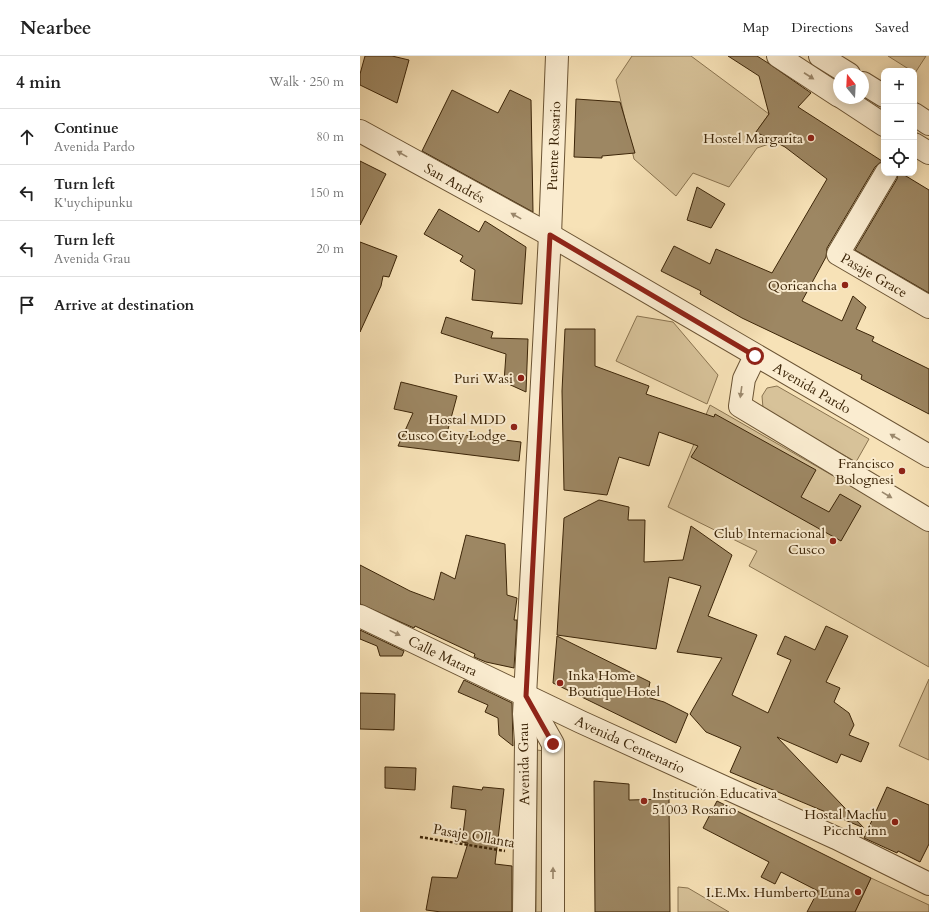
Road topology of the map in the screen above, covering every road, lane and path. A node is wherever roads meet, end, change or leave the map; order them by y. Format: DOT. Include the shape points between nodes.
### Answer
graph roads {
  1 [pos="557,56"];
  2 [pos="778,56"];
  3 [pos="820,56"];
  4 [pos="839,68"];
  5 [pos="869,87"];
  6 [pos="833,92"];
  7 [pos="881,94"];
  8 [pos="852,104"];
  9 [pos="881,123"];
  10 [pos="360,131"];
  11 [pos="917,146"];
  12 [pos="929,153"];
  13 [pos="884,176"];
  14 [pos="550,235"];
  15 [pos="929,308"];
  16 [pos="755,356"];
  17 [pos="929,456"];
  18 [pos="929,520"];
  19 [pos="360,616"];
  20 [pos="526,696"];
  21 [pos="420,837"];
  22 [pos="524,855"];
  23 [pos="929,884"];
  24 [pos="524,912"];
  25 [pos="553,912"];
  1 -- 14 [label="street, Puente Rosario"];
  2 -- 6 [label="street, one-way"];
  3 -- 4 [label="street"];
  5 -- 7 [label="street"];
  8 -- 9 [label="street"];
  14 -- 10 [label="street, San Andrés, one-way"];
  11 -- 12 [label="street"];
  13 -- 15 [label="street, Pasaje Grace" via="838,254"];
  14 -- 16 [label="street, Avenida Pardo"];
  14 -- 20 [label="street, Puente Rosario"];
  17 -- 16 [label="street, Avenida Pardo, one-way"];
  16 -- 18 [label="street, one-way" via="744,379 740,406"];
  19 -- 20 [label="street, Calle Matara, one-way"];
  20 -- 22 [label="street, Avenida Grau"];
  20 -- 23 [label="street, Avenida Centenario" via="836,838"];
  25 -- 20 [label="street, Avenida Grau, one-way" via="553,744"];
  21 -- 22 [label="path, Pasaje Ollanta"];
  22 -- 24 [label="street, Avenida Grau"];
}
